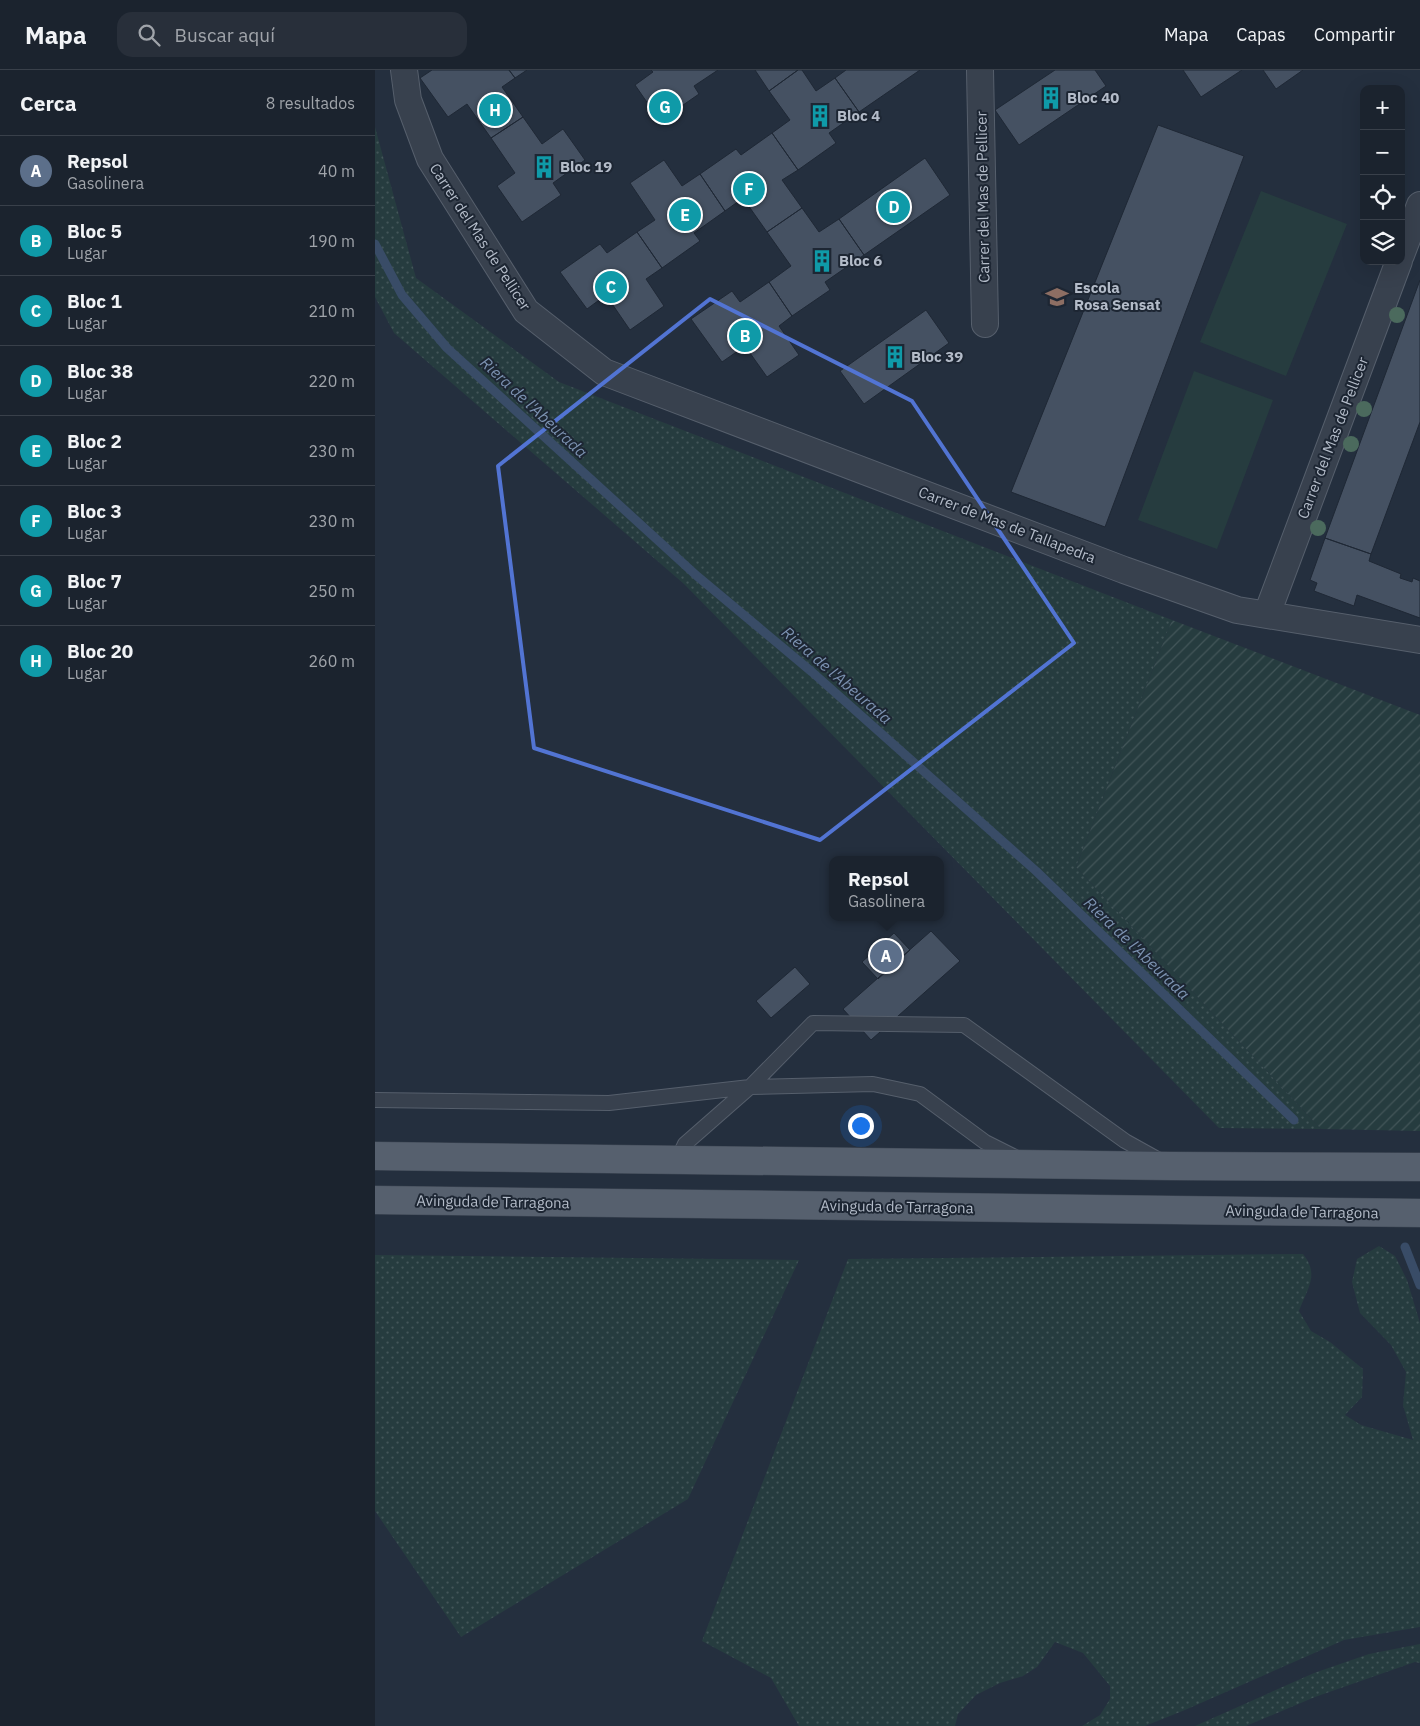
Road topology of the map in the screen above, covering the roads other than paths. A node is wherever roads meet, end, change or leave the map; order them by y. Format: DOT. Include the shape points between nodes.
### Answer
graph roads {
  1 [pos="404,70"];
  2 [pos="980,70"];
  3 [pos="1420,205"];
  4 [pos="1405,244"];
  5 [pos="1398,265"];
  6 [pos="985,324"];
  7 [pos="604,372"];
  8 [pos="1267,614"];
  9 [pos="1420,640"];
  10 [pos="750,1087"];
  11 [pos="375,1100"];
  12 [pos="375,1156"];
  13 [pos="678,1160"];
  14 [pos="1032,1165"];
  15 [pos="1170,1166"];
  16 [pos="1420,1167"];
  17 [pos="375,1200"];
  18 [pos="1420,1213"];
  1 -- 7 [label="street, Carrer del Mas de Pellicer" via="408,100 430,159 526,311"];
  2 -- 6 [label="street, Carrer del Mas de Pellicer"];
  3 -- 4 [label="street"];
  5 -- 8 [label="street, Carrer del Mas de Pellicer"];
  7 -- 8 [label="street, Carrer de Mas de Tallapedra" via="1124,570 1237,610"];
  8 -- 9 [label="street, Carrer de Mas de Tallapedra"];
  10 -- 11 [label="lane" via="609,1103"];
  10 -- 13 [label="lane" via="685,1144"];
  10 -- 14 [label="lane" via="873,1084 921,1094 985,1142"];
  10 -- 15 [label="lane" via="813,1023 964,1026 1125,1141"];
  12 -- 13 [label="main road"];
  13 -- 14 [label="main road"];
  14 -- 15 [label="main road"];
  15 -- 16 [label="main road"];
  17 -- 18 [label="main road, Avinguda de Tarragona"];
}
